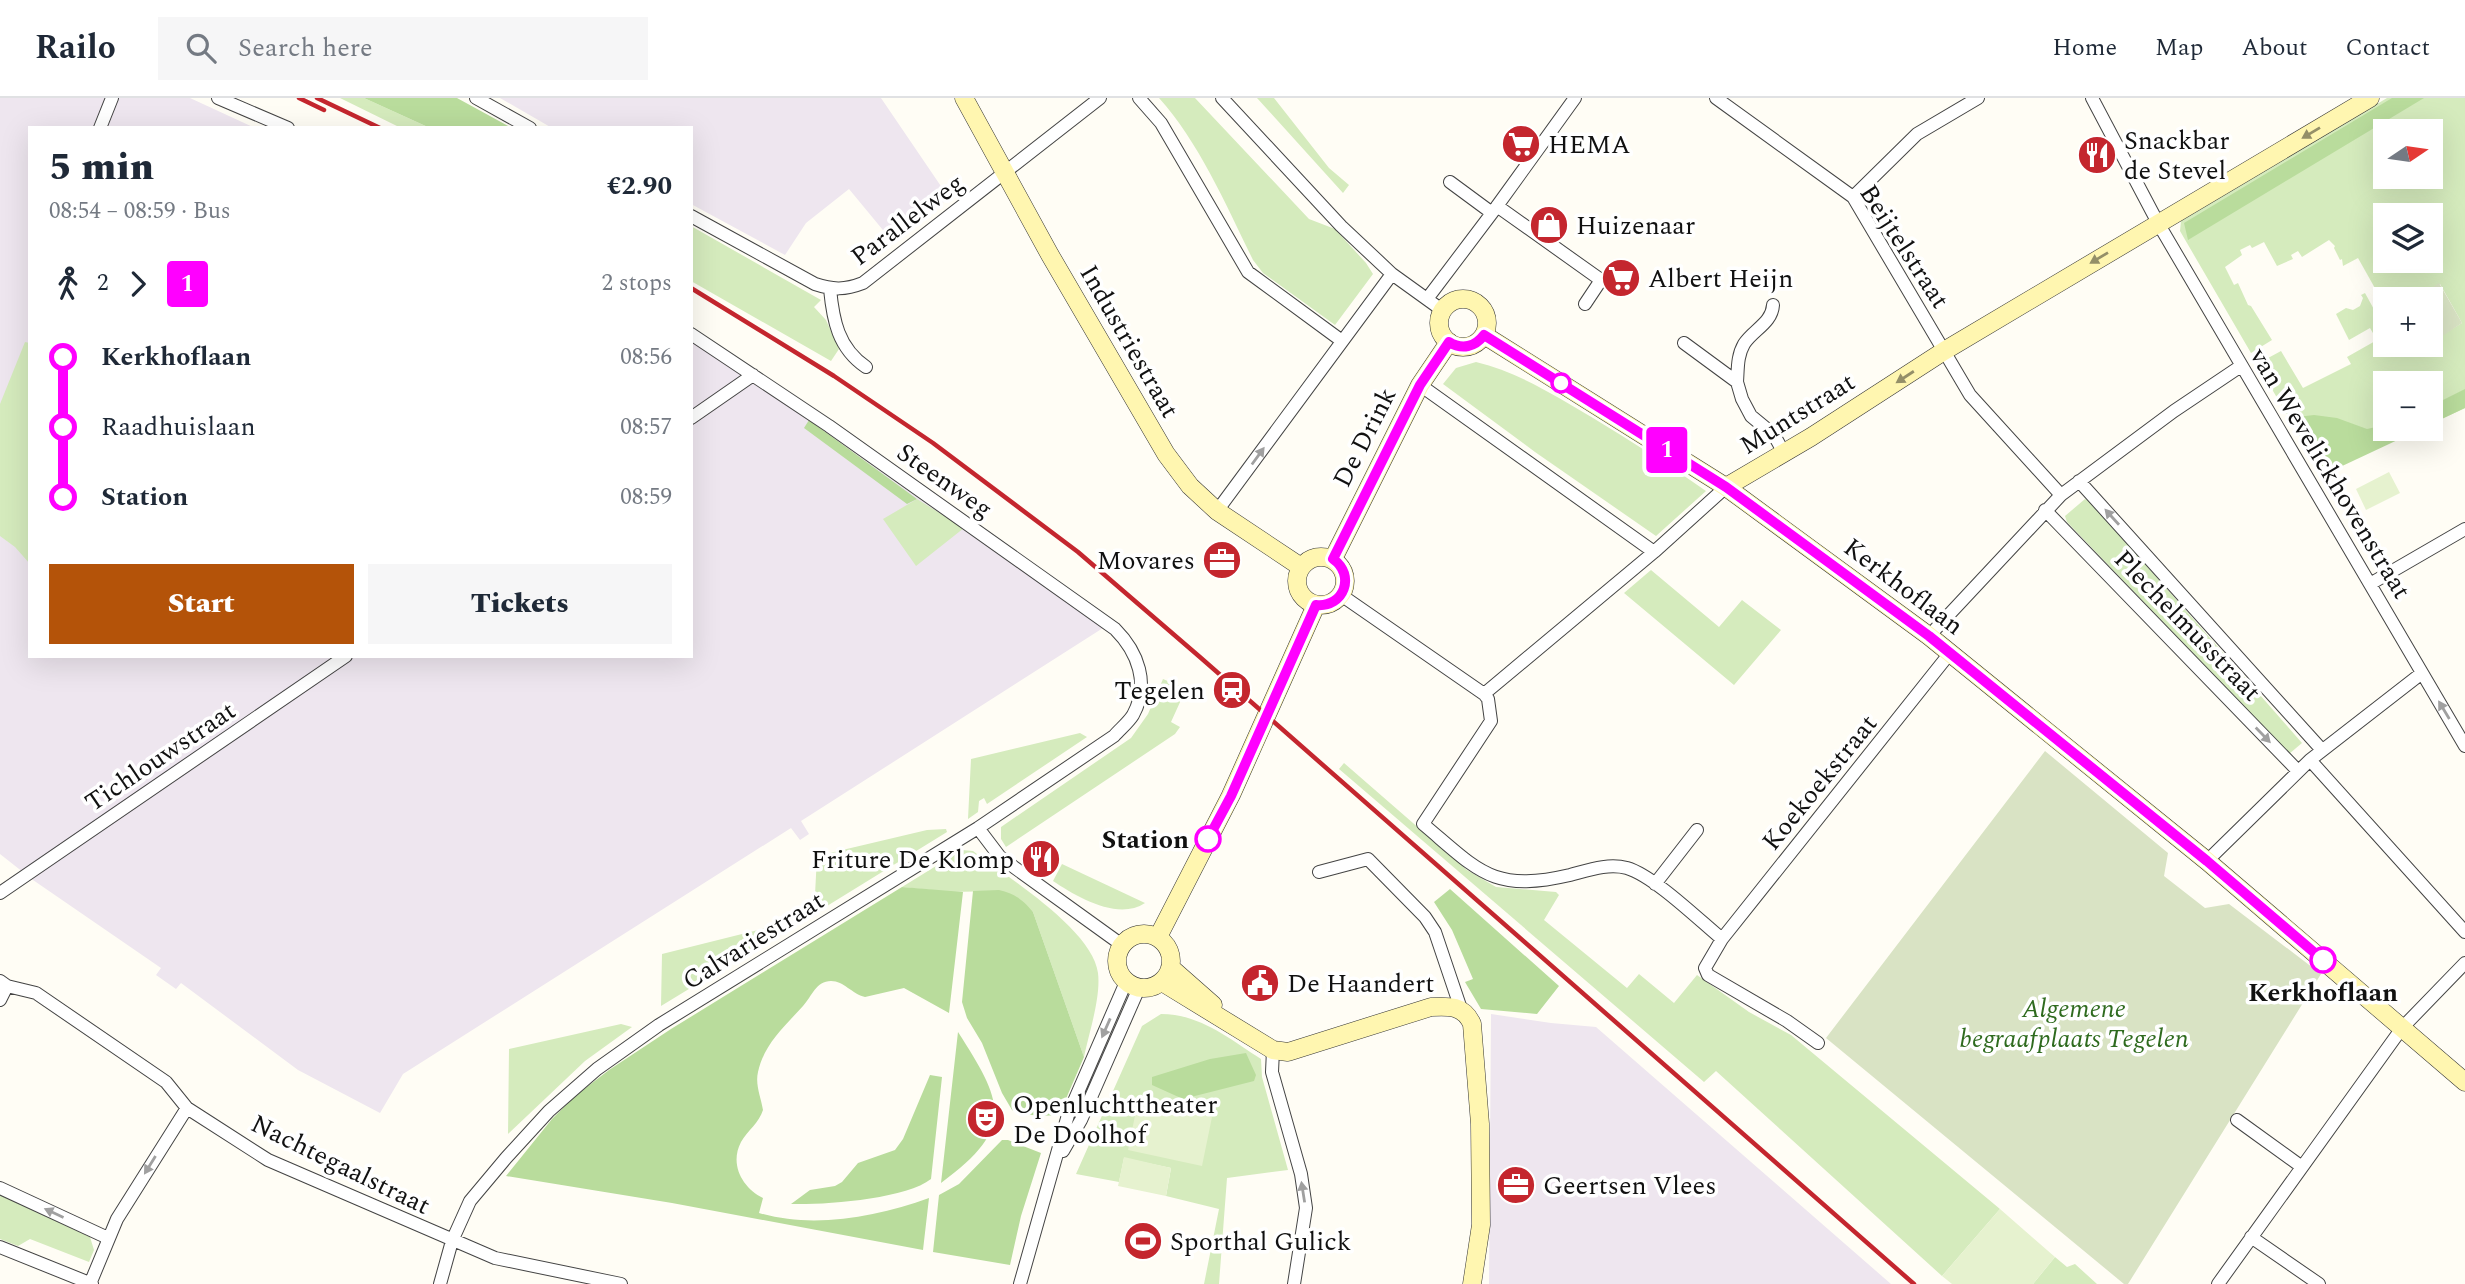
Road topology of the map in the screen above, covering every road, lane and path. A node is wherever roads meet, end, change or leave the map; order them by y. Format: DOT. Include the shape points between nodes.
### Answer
graph roads {
  1 [pos="112,98"];
  2 [pos="218,98"];
  3 [pos="476,98"];
  4 [pos="964,98"];
  5 [pos="1100,98"];
  6 [pos="1139,98"];
  7 [pos="1222,98"];
  8 [pos="1575,98"];
  9 [pos="1716,98"];
  10 [pos="1978,98"];
  11 [pos="2092,98"];
  12 [pos="2370,98"];
  13 [pos="101,126"];
  14 [pos="283,126"];
  15 [pos="526,126"];
  16 [pos="1007,173"];
  17 [pos="1450,183"];
  18 [pos="1853,197"];
  19 [pos="1495,209"];
  20 [pos="693,217"];
  21 [pos="2158,223"];
  22 [pos="1392,274"];
  23 [pos="830,289"];
  24 [pos="1427,299"];
  25 [pos="1585,304"];
  26 [pos="1773,305"];
  27 [pos="1442,310"];
  28 [pos="693,335"];
  29 [pos="1484,335"];
  30 [pos="1342,341"];
  31 [pos="1449,342"];
  32 [pos="1684,343"];
  33 [pos="1944,351"];
  34 [pos="2241,366"];
  35 [pos="866,367"];
  36 [pos="753,375"];
  37 [pos="1737,383"];
  38 [pos="1420,385"];
  39 [pos="693,417"];
  40 [pos="1784,453"];
  41 [pos="2079,481"];
  42 [pos="1726,487"];
  43 [pos="2061,495"];
  44 [pos="2045,510"];
  45 [pos="1217,511"];
  46 [pos="2465,529"];
  47 [pos="1654,552"];
  48 [pos="1333,559"];
  49 [pos="1301,567"];
  50 [pos="2370,584"];
  51 [pos="1341,595"];
  52 [pos="1316,605"];
  53 [pos="1929,636"];
  54 [pos="1950,653"];
  55 [pos="343,658"];
  56 [pos="2422,673"];
  57 [pos="1140,688"];
  58 [pos="1484,694"];
  59 [pos="2465,746"];
  60 [pos="2322,750"];
  61 [pos="2310,760"];
  62 [pos="2298,771"];
  63 [pos="978,828"];
  64 [pos="1697,830"];
  65 [pos="2207,861"];
  66 [pos="1319,872"];
  67 [pos="1654,884"];
  68 [pos="0,893"];
  69 [pos="2465,932"];
  70 [pos="1158,937"];
  71 [pos="1722,939"];
  72 [pos="1122,945"];
  73 [pos="2465,963"];
  74 [pos="1167,975"];
  75 [pos="4,983"];
  76 [pos="1133,985"];
  77 [pos="0,1000"];
  78 [pos="1461,1009"];
  79 [pos="2402,1028"];
  80 [pos="1818,1043"];
  81 [pos="1273,1050"];
  82 [pos="2465,1082"];
  83 [pos="187,1108"];
  84 [pos="2237,1120"];
  85 [pos="2302,1167"];
  86 [pos="0,1188"];
  87 [pos="2251,1237"];
  88 [pos="108,1238"];
  89 [pos="452,1241"];
  90 [pos="0,1247"];
  91 [pos="91,1284"];
  92 [pos="440,1284"];
  93 [pos="621,1284"];
  94 [pos="1020,1284"];
  95 [pos="1294,1284"];
  96 [pos="1472,1284"];
  97 [pos="2218,1284"];
  98 [pos="2319,1284"];
  1 -- 13 [label="street"];
  2 -- 14 [label="street"];
  3 -- 15 [label="street"];
  4 -- 16 [label="street, Industriestraat"];
  5 -- 16 [label="street, Parallelweg"];
  6 -- 30 [label="street" via="1161,123 1248,272"];
  7 -- 22 [label="street"];
  8 -- 19 [label="street"];
  9 -- 18 [label="street, Beijtelstraat"];
  10 -- 18 [label="street" via="1917,134"];
  11 -- 21 [label="street, van Wevelickhovenstraat"];
  12 -- 21 [label="street, Muntstraat, one-way"];
  16 -- 23 [label="street, Parallelweg" via="863,283"];
  16 -- 45 [label="street, Industriestraat" via="1166,454"];
  17 -- 19 [label="street"];
  18 -- 33 [label="street, Beijtelstraat"];
  19 -- 24 [label="street"];
  19 -- 25 [label="street" via="1601,280"];
  20 -- 23 [label="street, Parallelweg"];
  21 -- 33 [label="street, Muntstraat, one-way"];
  21 -- 34 [label="street, van Wevelickhovenstraat"];
  22 -- 24 [label="street"];
  22 -- 30 [label="street"];
  23 -- 35 [label="street, Parallelweg" via="840,340"];
  24 -- 27 [label="street"];
  26 -- 37 [label="street" via="1765,324 1743,346"];
  27 -- 29 [label="street" via="1459,299 1476,302 1486,314"];
  27 -- 31 [label="street" via="1439,328"];
  28 -- 36 [label="street, Steenweg"];
  29 -- 31 [label="street" via="1466,347"];
  29 -- 42 [label="street, Kerkhoflaan"];
  45 -- 30 [label="street, one-way"];
  31 -- 38 [label="street, De Drink"];
  32 -- 37 [label="street"];
  33 -- 40 [label="street, Muntstraat, one-way"];
  33 -- 43 [label="street" via="1970,395"];
  34 -- 41 [label="street"];
  34 -- 50 [label="street, van Wevelickhovenstraat"];
  36 -- 39 [label="street"];
  36 -- 57 [label="street, Steenweg" via="1115,629 1136,656"];
  37 -- 40 [label="street" via="1751,416 1774,435"];
  38 -- 47 [label="street"];
  38 -- 48 [label="street, De Drink"];
  40 -- 42 [label="street, Muntstraat"];
  41 -- 43 [label="street"];
  60 -- 41 [label="street, Plechelmusstraat, one-way"];
  42 -- 47 [label="street, Muntstraat"];
  42 -- 53 [label="street, Kerkhoflaan"];
  43 -- 44 [label="street"];
  44 -- 53 [label="street"];
  44 -- 62 [label="street, Plechelmusstraat, one-way"];
  45 -- 49 [label="street, Industriestraat"];
  46 -- 50 [label="street"];
  47 -- 58 [label="street, Muntstraat"];
  48 -- 49 [label="street" via="1315,557"];
  48 -- 51 [label="street" via="1345,574"];
  49 -- 52 [label="street" via="1298,589"];
  50 -- 56 [label="street, van Wevelickhovenstraat"];
  51 -- 52 [label="street" via="1329,604"];
  51 -- 58 [label="street"];
  52 -- 70 [label="street" via="1231,796"];
  53 -- 54 [label="street, Kerkhoflaan"];
  54 -- 65 [label="street, Kerkhoflaan"];
  54 -- 71 [label="street, Koekoekstraat"];
  55 -- 68 [label="street, Tichlouwstraat"];
  59 -- 56 [label="street, van Wevelickhovenstraat, one-way"];
  56 -- 60 [label="street"];
  57 -- 63 [label="street, Calvariestraat" via="1132,717 1114,736"];
  58 -- 67 [label="street" via="1491,721 1423,824 1479,871 1509,882 1538,882 1611,865 1631,869"];
  60 -- 61 [label="street"];
  61 -- 62 [label="street"];
  61 -- 69 [label="street"];
  62 -- 65 [label="street"];
  63 -- 72 [label="street" via="1000,858"];
  63 -- 89 [label="street, Calvariestraat" via="659,1025 597,1069 549,1111 506,1158 470,1201"];
  64 -- 67 [label="street"];
  65 -- 79 [label="street, Kerkhoflaan"];
  66 -- 78 [label="street" via="1368,859 1435,932"];
  67 -- 71 [label="street"];
  70 -- 72 [label="street" via="1138,934"];
  70 -- 74 [label="street" via="1170,950"];
  71 -- 80 [label="street, Koekoekstraat" via="1705,968 1708,975"];
  72 -- 76 [label="street" via="1117,956 1119,973"];
  73 -- 79 [label="street"];
  74 -- 76 [label="street" via="1152,988"];
  74 -- 81 [label="street"];
  75 -- 77 [label="street"];
  75 -- 83 [label="street, Nachtegaalstraat" via="36,993 166,1082"];
  76 -- 94 [label="street" via="1068,1115"];
  78 -- 81 [label="street" via="1431,1007 1304,1049"];
  78 -- 96 [label="street" via="1472,1024 1480,1124 1480,1225"];
  79 -- 82 [label="street, Kerkhoflaan"];
  79 -- 85 [label="street"];
  95 -- 81 [label="street, one-way" via="1306,1208 1272,1072"];
  83 -- 88 [label="street, one-way"];
  83 -- 89 [label="street, Nachtegaalstraat" via="268,1160"];
  84 -- 85 [label="street"];
  85 -- 87 [label="street"];
  88 -- 86 [label="street, one-way"];
  87 -- 97 [label="street"];
  87 -- 98 [label="street"];
  88 -- 91 [label="street"];
  89 -- 92 [label="street, Calvariestraat"];
  89 -- 93 [label="street, Nachtegaalstraat" via="495,1258"];
  90 -- 91 [label="street"];
}
